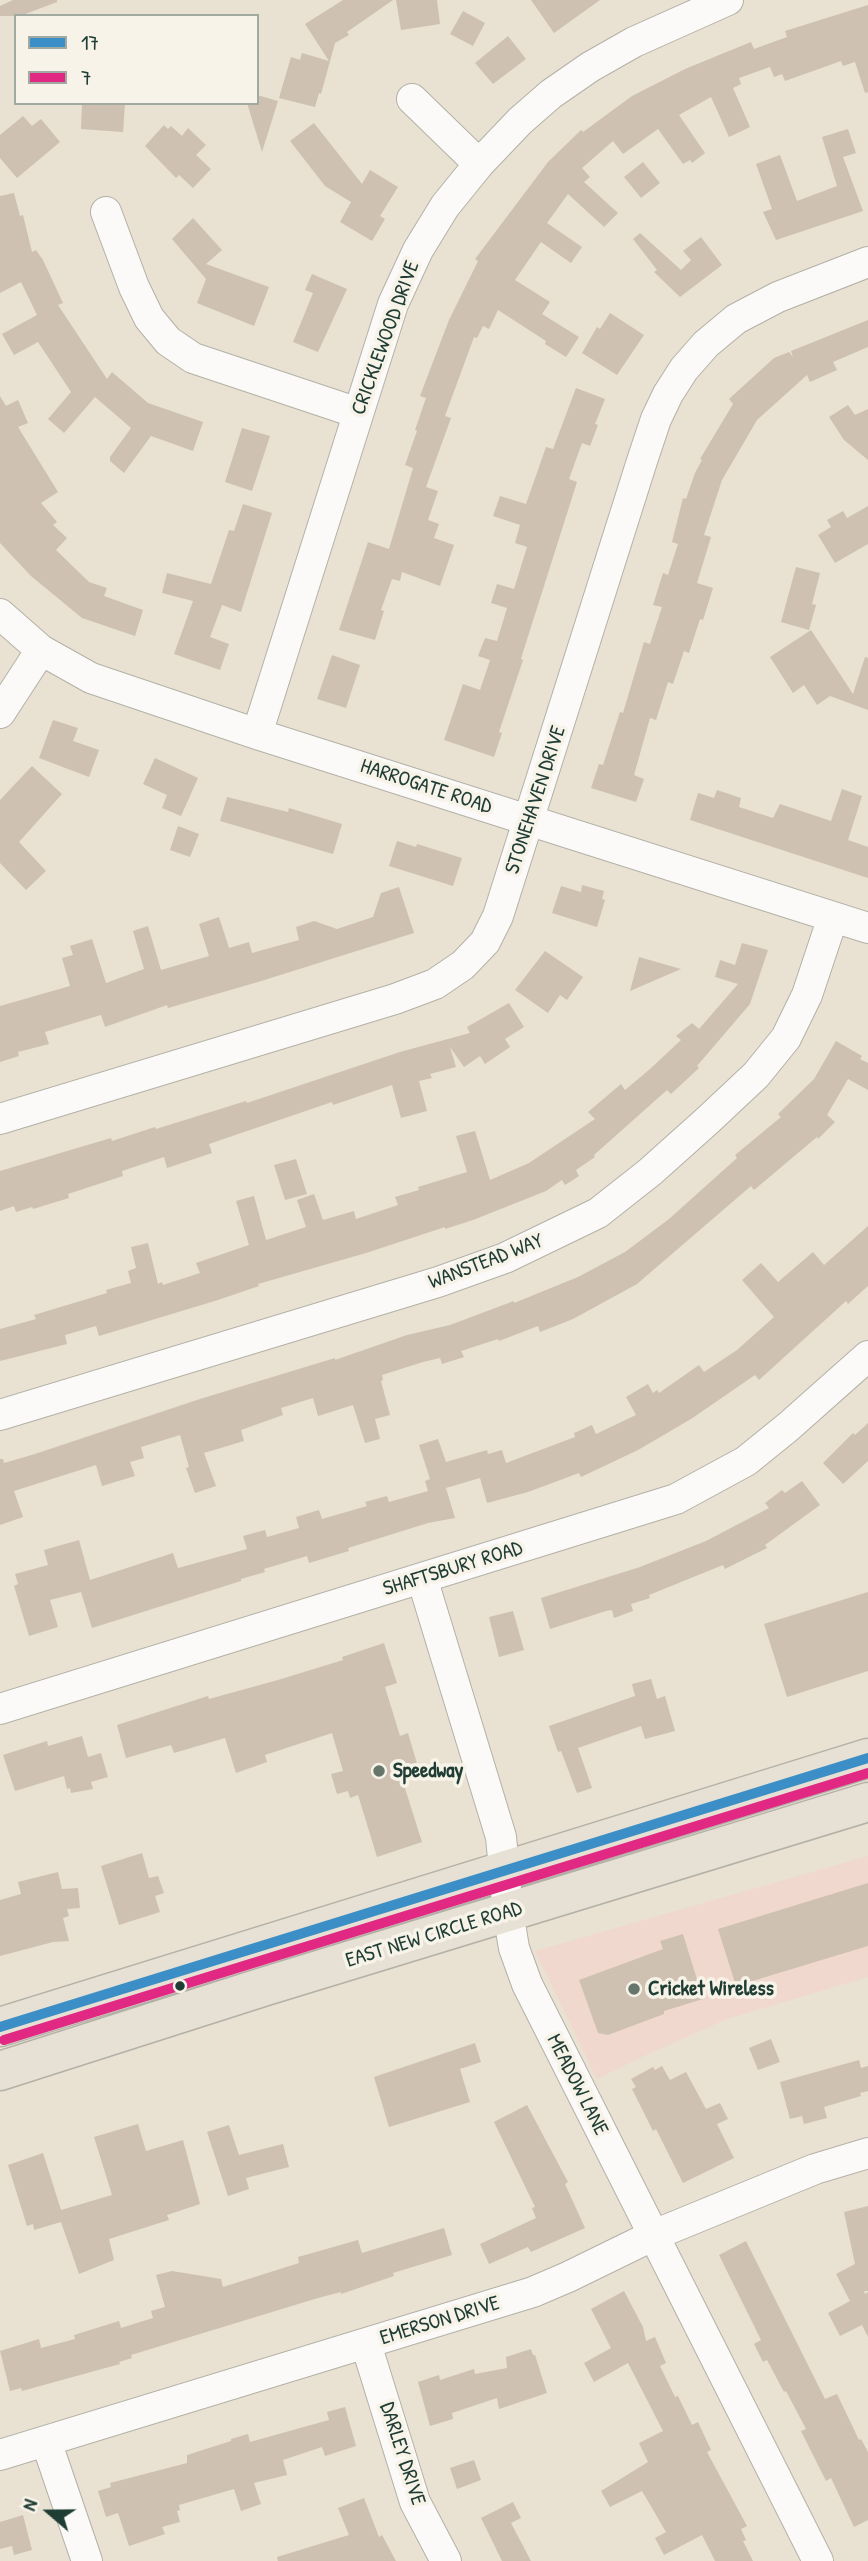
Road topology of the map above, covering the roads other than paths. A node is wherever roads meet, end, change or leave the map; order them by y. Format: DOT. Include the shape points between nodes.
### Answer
graph roads {
  1 [pos="728,0"];
  2 [pos="412,99"];
  3 [pos="479,164"];
  4 [pos="106,212"];
  5 [pos="868,262"];
  6 [pos="358,413"];
  7 [pos="0,614"];
  8 [pos="41,650"];
  9 [pos="0,713"];
  10 [pos="257,734"];
  11 [pos="530,820"];
  12 [pos="833,917"];
  13 [pos="868,928"];
  14 [pos="0,1119"];
  15 [pos="868,1356"];
  16 [pos="0,1415"];
  17 [pos="422,1578"];
  18 [pos="1,1707"];
  19 [pos="868,1758"];
  20 [pos="868,1802"];
  21 [pos="505,1871"];
  22 [pos="508,1912"];
  23 [pos="0,2027"];
  24 [pos="0,2071"];
  25 [pos="868,2153"];
  26 [pos="654,2235"];
  27 [pos="366,2344"];
  28 [pos="46,2441"];
  29 [pos="0,2455"];
  30 [pos="87,2561"];
  31 [pos="446,2561"];
  32 [pos="818,2561"];
  1 -- 3 [label="street, CRICKLEWOOD DRIVE" via="590,67 520,121"];
  2 -- 3 [label="street"];
  3 -- 6 [label="street, CRICKLEWOOD DRIVE" via="418,250 393,304"];
  4 -- 6 [label="street" via="134,287 149,318 168,341 194,358"];
  5 -- 11 [label="street, STONEHAVEN DRIVE" via="778,297 736,319 706,344 668,394 642,461"];
  6 -- 10 [label="street, CRICKLEWOOD DRIVE"];
  7 -- 8 [label="street, HARROGATE ROAD"];
  8 -- 9 [label="street"];
  8 -- 10 [label="street, HARROGATE ROAD" via="91,678"];
  10 -- 11 [label="street, HARROGATE ROAD"];
  11 -- 12 [label="street, HARROGATE ROAD"];
  11 -- 14 [label="street, STONEHAVEN DRIVE" via="485,942 435,984"];
  12 -- 13 [label="street, HARROGATE ROAD"];
  12 -- 16 [label="street, WANSTEAD WAY" via="807,995 786,1038 756,1075 598,1213 505,1258 438,1282"];
  15 -- 17 [label="street, SHAFTSBURY ROAD" via="746,1461 689,1493"];
  17 -- 18 [label="street, SHAFTSBURY ROAD"];
  17 -- 21 [label="street, MEADOW LANE" via="501,1837"];
  19 -- 21 [label="highway, EAST NEW CIRCLE ROAD"];
  20 -- 22 [label="highway, EAST NEW CIRCLE ROAD"];
  21 -- 22 [label="street, MEADOW LANE"];
  21 -- 23 [label="highway, EAST NEW CIRCLE ROAD"];
  22 -- 24 [label="highway, EAST NEW CIRCLE ROAD"];
  22 -- 26 [label="street, MEADOW LANE" via="514,1948 531,1993"];
  25 -- 26 [label="street, EMERSON DRIVE" via="815,2169"];
  26 -- 27 [label="street, EMERSON DRIVE" via="533,2292"];
  26 -- 32 [label="street, MEADOW LANE"];
  27 -- 28 [label="street, EMERSON DRIVE"];
  27 -- 31 [label="street, DARLEY DRIVE" via="415,2502"];
  28 -- 29 [label="street, EMERSON DRIVE"];
  28 -- 30 [label="street"];
}
